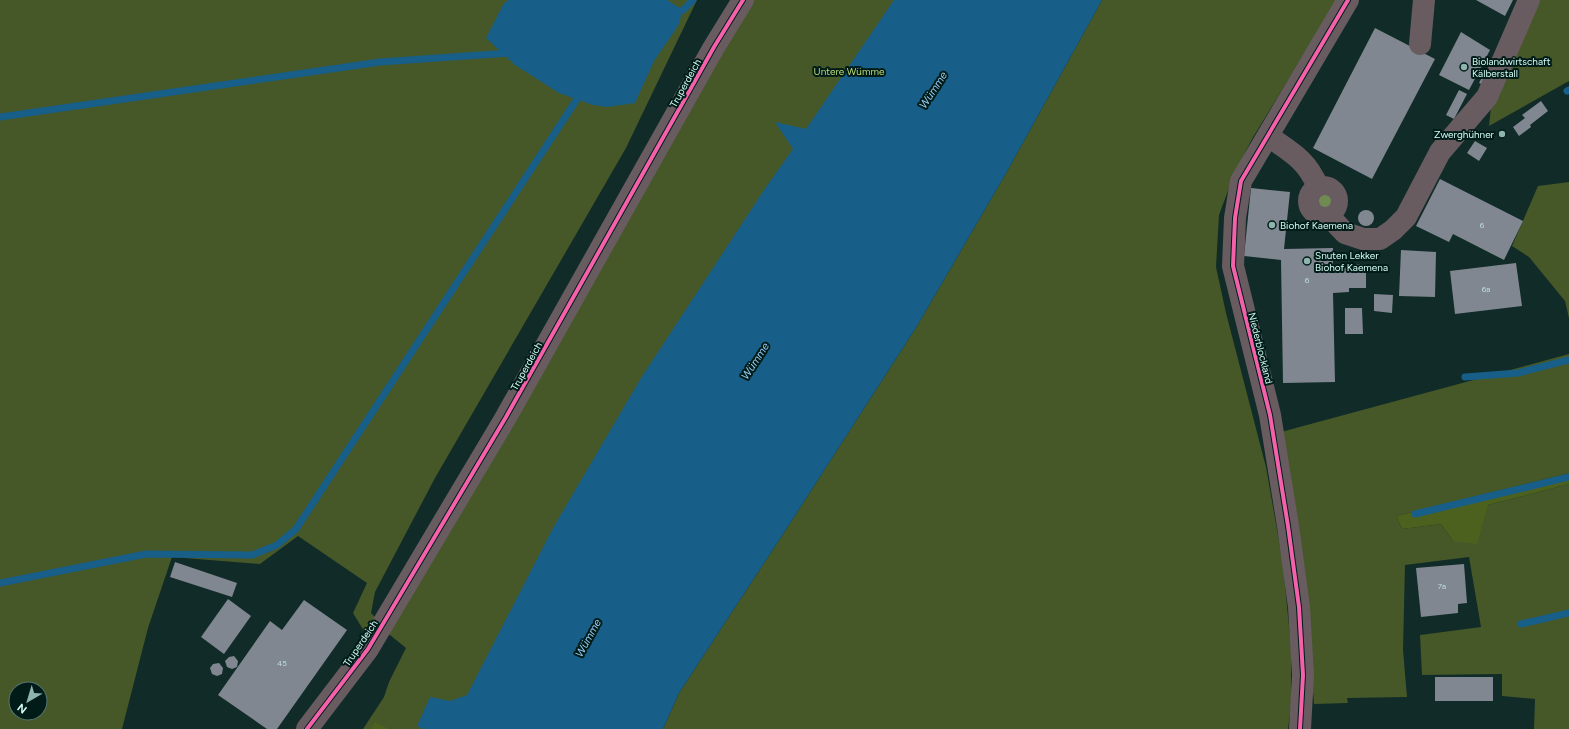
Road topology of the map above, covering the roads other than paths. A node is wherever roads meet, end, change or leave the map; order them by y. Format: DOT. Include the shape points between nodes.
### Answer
graph roads {
  1 [pos="743,0"];
  2 [pos="1348,0"];
  3 [pos="1424,0"];
  4 [pos="1529,0"];
  5 [pos="1420,44"];
  6 [pos="1268,136"];
  7 [pos="307,729"];
  8 [pos="1300,729"];
  1 -- 7 [label="street, Truperdeich" via="506,417 372,642"];
  2 -- 6 [label="street, Niederblockland"];
  3 -- 5 [label="street"];
  4 -- 6 [label="street" via="1487,97 1440,152 1406,217 1380,239 1363,239 1345,233 1328,215 1337,206 1337,197 1332,189 1318,187 1298,156"];
  6 -- 8 [label="street, Niederblockland" via="1241,181 1235,218 1233,266 1270,415 1288,526 1299,607 1303,675"];
}
